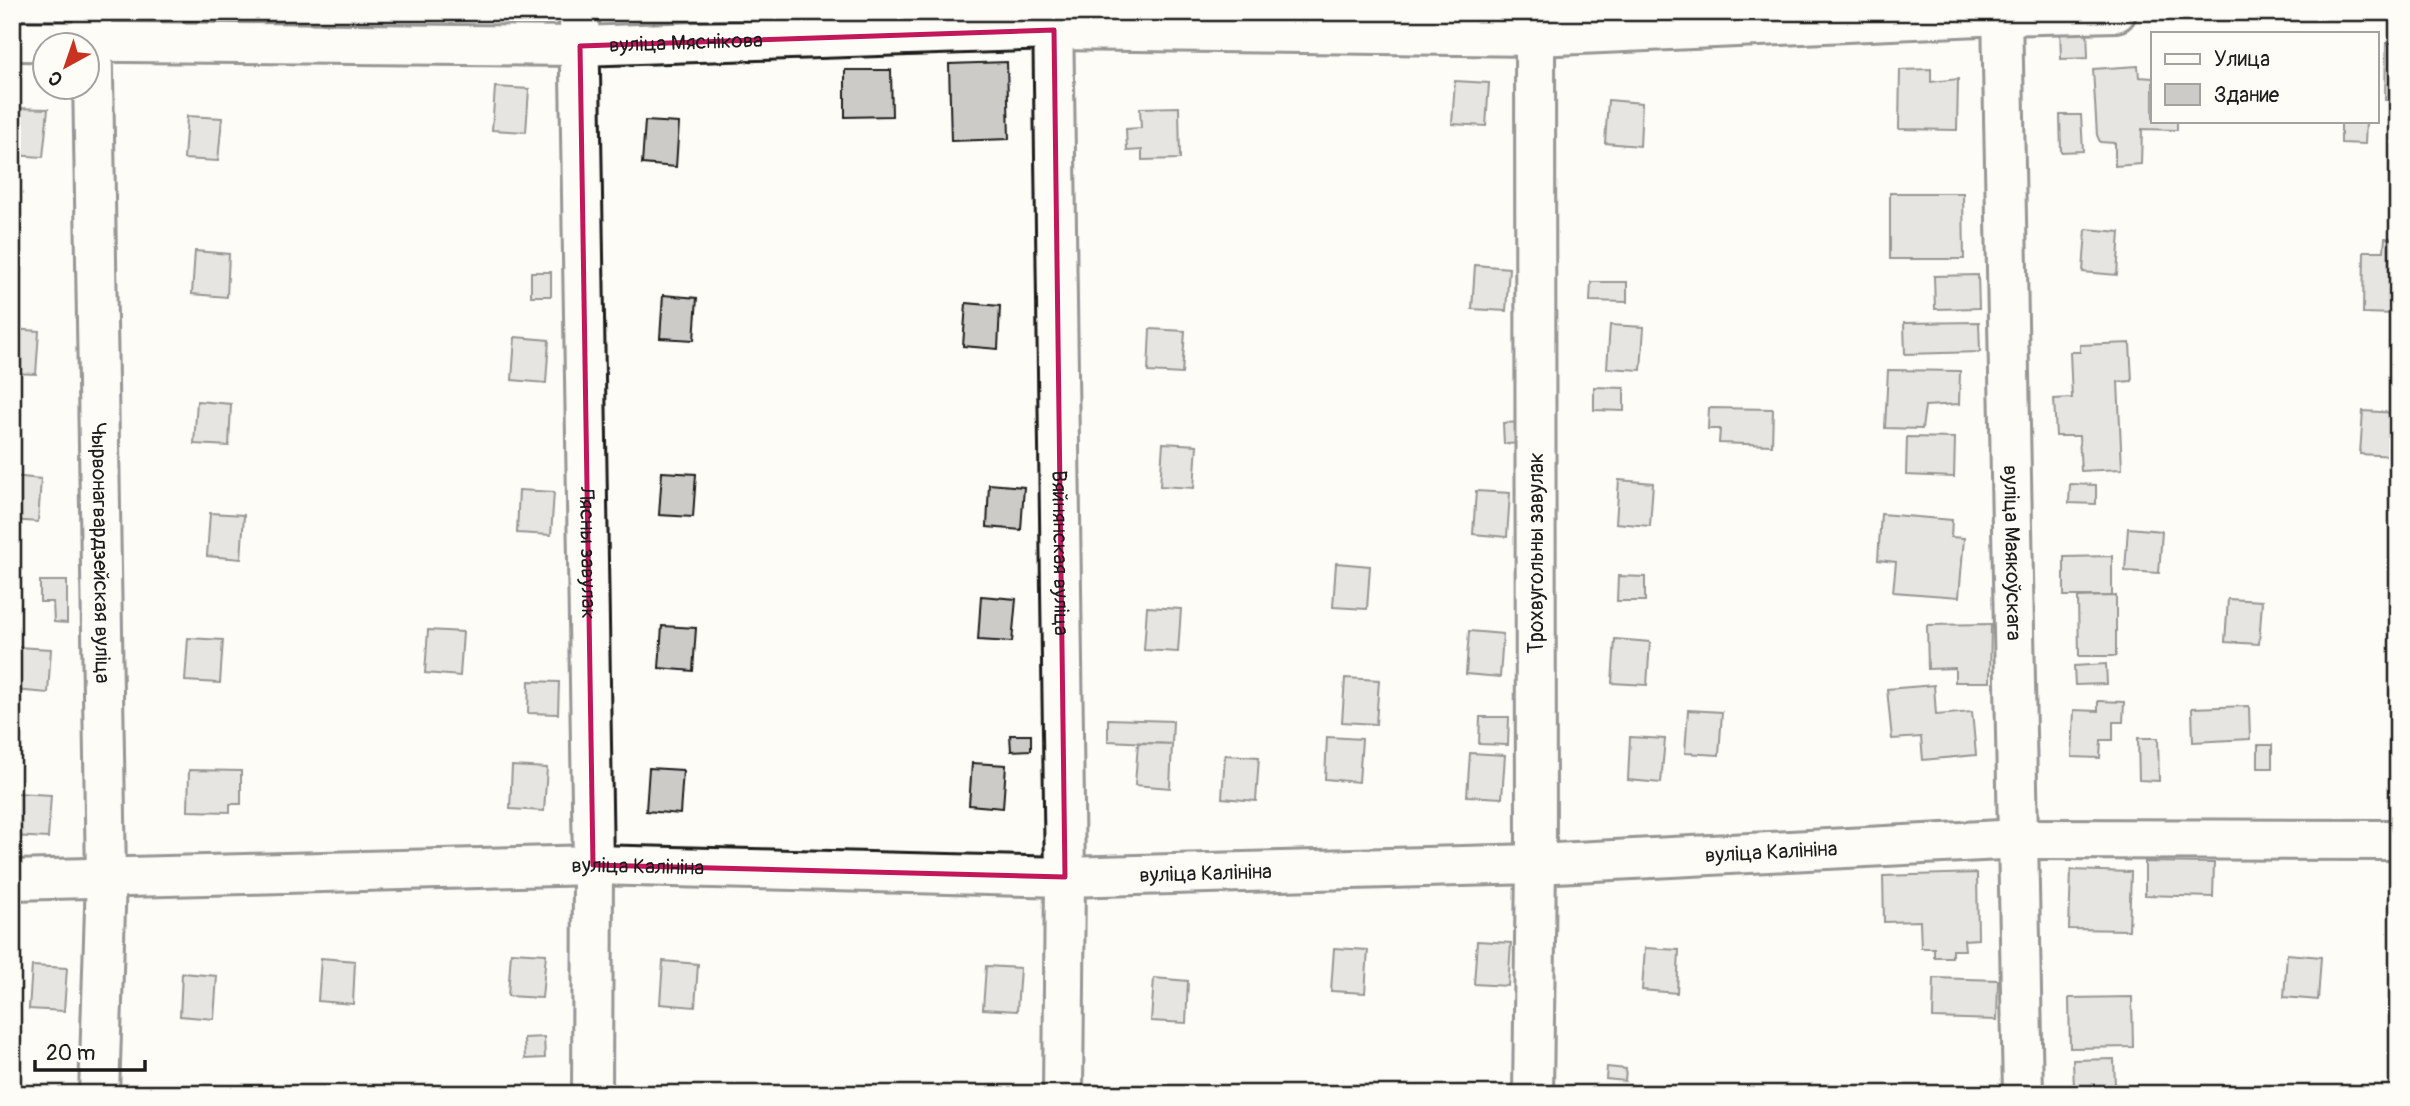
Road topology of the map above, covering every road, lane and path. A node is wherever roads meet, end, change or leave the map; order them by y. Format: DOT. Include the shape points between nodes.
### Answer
graph roads {
  1 [pos="2116,12"];
  2 [pos="2002,14"];
  3 [pos="1053,21"];
  4 [pos="1535,24"];
  5 [pos="92,27"];
  6 [pos="580,29"];
  7 [pos="12,41"];
  8 [pos="2020,839"];
  9 [pos="2398,840"];
  10 [pos="1536,863"];
  11 [pos="593,865"];
  12 [pos="1065,877"];
  13 [pos="106,878"];
  14 [pos="12,880"];
  15 [pos="99,1094"];
  16 [pos="592,1094"];
  17 [pos="1063,1094"];
  18 [pos="1533,1094"];
  19 [pos="2023,1094"];
  1 -- 2 [label="street, вуліца Мяснікова"];
  2 -- 4 [label="street, вуліца Мяснікова"];
  2 -- 8 [label="street, вуліца Маякоўскага"];
  3 -- 4 [label="street, вуліца Мяснікова"];
  3 -- 6 [label="street, вуліца Мяснікова"];
  3 -- 12 [label="street, Вяйнянская вуліца"];
  4 -- 10 [label="street, Трохвугольны завулак"];
  5 -- 6 [label="street, вуліца Мяснікова"];
  5 -- 7 [label="street, вуліца Мяснікова"];
  5 -- 13 [label="street, Чырвонагвардзейская вуліца"];
  6 -- 11 [label="street, Лясны завулак"];
  8 -- 9 [label="street, вуліца Калініна"];
  8 -- 10 [label="street, вуліца Калініна"];
  8 -- 19 [label="street, вуліца Маякоўскага"];
  10 -- 12 [label="street, вуліца Калініна"];
  10 -- 18 [label="street, Трохвугольны завулак"];
  11 -- 12 [label="street, вуліца Калініна"];
  11 -- 13 [label="street, вуліца Калініна"];
  11 -- 16 [label="street, Лясны завулак"];
  12 -- 17 [label="street, Вяйнянская вуліца"];
  13 -- 14 [label="street, вуліца Калініна"];
  13 -- 15 [label="street, Чырвонагвардзейская вуліца"];
}
